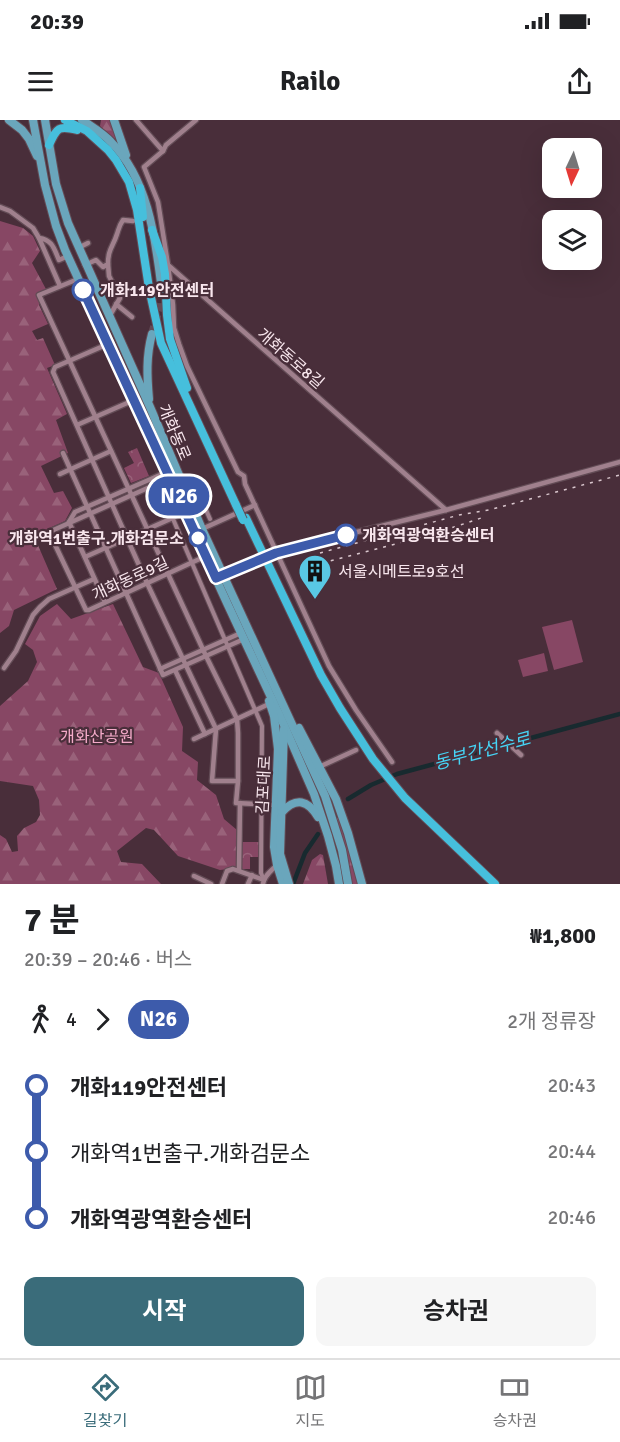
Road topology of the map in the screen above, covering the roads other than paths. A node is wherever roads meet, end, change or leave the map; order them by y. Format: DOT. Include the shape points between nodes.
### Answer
graph roads {
  1 [pos="9,120"];
  2 [pos="33,120"];
  3 [pos="45,120"];
  4 [pos="65,120"];
  5 [pos="82,120"];
  6 [pos="114,120"];
  7 [pos="136,120"];
  8 [pos="196,120"];
  9 [pos="93,136"];
  10 [pos="49,145"];
  11 [pos="163,151"];
  12 [pos="41,162"];
  13 [pos="128,163"];
  14 [pos="140,188"];
  15 [pos="0,207"];
  16 [pos="133,221"];
  17 [pos="152,230"];
  18 [pos="51,234"];
  19 [pos="39,238"];
  20 [pos="88,243"];
  21 [pos="78,248"];
  22 [pos="68,256"];
  23 [pos="59,260"];
  24 [pos="50,264"];
  25 [pos="108,264"];
  26 [pos="85,265"];
  27 [pos="168,265"];
  28 [pos="78,279"];
  29 [pos="161,283"];
  30 [pos="60,286"];
  31 [pos="116,304"];
  32 [pos="108,316"];
  33 [pos="132,317"];
  34 [pos="152,334"];
  35 [pos="108,344"];
  36 [pos="70,361"];
  37 [pos="135,400"];
  38 [pos="191,400"];
  39 [pos="150,407"];
  40 [pos="95,417"];
  41 [pos="77,425"];
  42 [pos="111,451"];
  43 [pos="63,453"];
  44 [pos="92,460"];
  45 [pos="620,462"];
  46 [pos="71,470"];
  47 [pos="60,474"];
  48 [pos="165,479"];
  49 [pos="129,489"];
  50 [pos="132,495"];
  51 [pos="197,495"];
  52 [pos="109,497"];
  53 [pos="112,504"];
  54 [pos="238,504"];
  55 [pos="255,505"];
  56 [pos="173,506"];
  57 [pos="87,507"];
  58 [pos="446,510"];
  59 [pos="186,512"];
  60 [pos="90,513"];
  61 [pos="173,518"];
  62 [pos="210,519"];
  63 [pos="69,522"];
  64 [pos="147,529"];
  65 [pos="202,529"];
  66 [pos="353,533"];
  67 [pos="128,538"];
  68 [pos="106,548"];
  69 [pos="206,556"];
  70 [pos="85,557"];
  71 [pos="258,560"];
  72 [pos="192,562"];
  73 [pos="168,574"];
  74 [pos="220,577"];
  75 [pos="94,579"];
  76 [pos="147,583"];
  77 [pos="75,587"];
  78 [pos="126,593"];
  79 [pos="105,602"];
  80 [pos="226,603"];
  81 [pos="238,609"];
  82 [pos="243,636"];
  83 [pos="225,640"];
  84 [pos="227,646"];
  85 [pos="203,650"];
  86 [pos="206,656"];
  87 [pos="183,658"];
  88 [pos="186,664"];
  89 [pos="4,668"];
  90 [pos="160,669"];
  91 [pos="175,670"];
  92 [pos="267,688"];
  93 [pos="282,701"];
  94 [pos="269,704"];
  95 [pos="255,711"];
  96 [pos="237,719"];
  97 [pos="284,725"];
  98 [pos="216,729"];
  99 [pos="205,734"];
  100 [pos="499,735"];
  101 [pos="194,739"];
  102 [pos="376,741"];
  103 [pos="368,745"];
  104 [pos="356,750"];
  105 [pos="519,754"];
  106 [pos="392,762"];
  107 [pos="319,766"];
  108 [pos="238,781"];
  109 [pos="403,799"];
  110 [pos="240,803"];
  111 [pos="261,804"];
  112 [pos="276,805"];
  113 [pos="282,812"];
  114 [pos="328,836"];
  115 [pos="239,870"];
  116 [pos="281,872"];
  117 [pos="252,874"];
  118 [pos="194,876"];
  119 [pos="264,882"];
  120 [pos="211,884"];
  121 [pos="222,884"];
  122 [pos="248,884"];
  123 [pos="289,884"];
  124 [pos="339,884"];
  125 [pos="348,884"];
  126 [pos="363,884"];
  127 [pos="490,884"];
  128 [pos="495,884"];
  1 -- 12 [label="main road" via="29,139"];
  2 -- 12 [label="main road, 개화동로"];
  3 -- 10 [label="main road, 개화동로"];
  4 -- 9 [label="highway"];
  5 -- 13 [label="main road" via="109,140"];
  6 -- 13 [label="main road"];
  7 -- 11 [label="street"];
  8 -- 11 [label="street"];
  9 -- 10 [label="highway" via="58,128"];
  9 -- 54 [label="highway" via="116,160 129,182 161,343"];
  10 -- 21 [label="main road, 개화동로" via="56,184"];
  11 -- 27 [label="street" via="144,167 158,202"];
  12 -- 18 [label="main road, 개화동로"];
  13 -- 14 [label="main road"];
  14 -- 17 [label="main road"];
  14 -- 38 [label="highway" via="158,319"];
  15 -- 19 [label="street" via="26,222"];
  16 -- 25 [label="street" via="123,220 118,226"];
  17 -- 29 [label="main road"];
  17 -- 38 [label="highway" via="165,274 170,339"];
  18 -- 19 [label="street"];
  18 -- 22 [label="main road, 개화동로"];
  18 -- 23 [label="street, 개화동로"];
  19 -- 24 [label="street"];
  20 -- 21 [label="street"];
  21 -- 26 [label="main road, 개화동로"];
  22 -- 23 [label="street"];
  22 -- 28 [label="main road, 개화동로"];
  23 -- 24 [label="street"];
  24 -- 30 [label="street"];
  25 -- 26 [label="street" via="102,267 96,261"];
  25 -- 31 [label="street" via="109,276 120,298"];
  26 -- 32 [label="main road, 개화동로"];
  27 -- 55 [label="street" via="174,328 187,366"];
  27 -- 58 [label="street, 개화동로8길"];
  28 -- 30 [label="street"];
  28 -- 35 [label="main road, 개화동로"];
  30 -- 36 [label="street" via="39,296"];
  31 -- 32 [label="street"];
  31 -- 33 [label="street"];
  32 -- 39 [label="main road, 개화동로"];
  34 -- 39 [label="main road" via="147,368"];
  35 -- 36 [label="street"];
  35 -- 37 [label="main road, 개화동로"];
  36 -- 40 [label="street"];
  36 -- 41 [label="street" via="55,367 53,372"];
  37 -- 40 [label="street"];
  37 -- 48 [label="main road, 개화동로"];
  38 -- 54 [label="highway"];
  39 -- 65 [label="main road, 개화동로"];
  40 -- 41 [label="street"];
  40 -- 42 [label="street"];
  41 -- 44 [label="street"];
  42 -- 44 [label="street"];
  42 -- 49 [label="street"];
  43 -- 46 [label="street"];
  44 -- 46 [label="street"];
  44 -- 52 [label="street"];
  45 -- 58 [label="street"];
  46 -- 47 [label="street"];
  46 -- 57 [label="street"];
  48 -- 49 [label="street"];
  48 -- 50 [label="street"];
  48 -- 56 [label="street"];
  48 -- 59 [label="main road, 개화동로"];
  48 -- 61 [label="street"];
  49 -- 50 [label="street"];
  49 -- 52 [label="street"];
  50 -- 53 [label="street"];
  50 -- 64 [label="street"];
  51 -- 62 [label="street"];
  52 -- 53 [label="street"];
  52 -- 57 [label="street"];
  53 -- 60 [label="street"];
  53 -- 67 [label="street"];
  54 -- 109 [label="highway, bridge" via="316,677 334,709"];
  55 -- 65 [label="street"];
  55 -- 102 [label="street" via="329,666"];
  57 -- 60 [label="street"];
  57 -- 63 [label="street" via="75,512"];
  58 -- 66 [label="street"];
  59 -- 61 [label="street"];
  59 -- 69 [label="main road, 개화동로"];
  60 -- 63 [label="street"];
  60 -- 68 [label="street"];
  61 -- 64 [label="street"];
  61 -- 72 [label="street"];
  63 -- 70 [label="street"];
  63 -- 77 [label="street" via="50,532"];
  64 -- 67 [label="street"];
  64 -- 73 [label="street"];
  65 -- 74 [label="main road, 개화동로"];
  67 -- 68 [label="street"];
  67 -- 76 [label="street"];
  68 -- 70 [label="street"];
  68 -- 78 [label="street"];
  69 -- 72 [label="street, 개화동로9길"];
  69 -- 74 [label="main road, 개화동로"];
  70 -- 75 [label="street"];
  71 -- 74 [label="street"];
  72 -- 73 [label="street, 개화동로9길"];
  72 -- 83 [label="street"];
  73 -- 76 [label="street, 개화동로9길"];
  73 -- 85 [label="street"];
  74 -- 80 [label="main road, 개화동로"];
  74 -- 81 [label="main road, 개화동로"];
  75 -- 77 [label="street"];
  75 -- 79 [label="street"];
  76 -- 78 [label="street, 개화동로9길"];
  76 -- 87 [label="street"];
  77 -- 79 [label="street, 개화동로9길" via="86,610"];
  77 -- 89 [label="street" via="49,599 33,615"];
  78 -- 79 [label="street, 개화동로9길"];
  78 -- 90 [label="street"];
  80 -- 81 [label="main road" via="229,600"];
  80 -- 82 [label="main road, 개화동로"];
  81 -- 93 [label="main road, 개화동로"];
  82 -- 83 [label="street"];
  82 -- 84 [label="street"];
  82 -- 92 [label="main road, 개화동로"];
  83 -- 84 [label="street"];
  83 -- 85 [label="street"];
  84 -- 86 [label="street"];
  84 -- 95 [label="street"];
  85 -- 86 [label="street"];
  85 -- 87 [label="street"];
  86 -- 88 [label="street"];
  86 -- 96 [label="street"];
  87 -- 88 [label="street"];
  87 -- 90 [label="street"];
  88 -- 91 [label="street"];
  88 -- 98 [label="street"];
  90 -- 91 [label="street" via="163,675"];
  91 -- 99 [label="street"];
  92 -- 94 [label="main road, 김포대로"];
  92 -- 97 [label="main road, 개화동로"];
  93 -- 97 [label="main road, 김포대로"];
  93 -- 107 [label="main road"];
  93 -- 125 [label="main road, 개화동로" via="325,796"];
  94 -- 95 [label="street"];
  94 -- 112 [label="main road, 김포대로" via="278,749"];
  95 -- 96 [label="street"];
  95 -- 111 [label="street" via="262,726"];
  96 -- 98 [label="street"];
  96 -- 108 [label="street"];
  97 -- 113 [label="main road, 김포대로"];
  97 -- 114 [label="main road, 개화동로"];
  98 -- 99 [label="street"];
  98 -- 108 [label="street" via="212,781"];
  99 -- 101 [label="street"];
  100 -- 105 [label="street"];
  102 -- 103 [label="street"];
  102 -- 106 [label="street"];
  104 -- 107 [label="street"];
  107 -- 126 [label="main road" via="336,799"];
  108 -- 110 [label="street" via="236,803"];
  109 -- 127 [label="highway"];
  109 -- 128 [label="highway"];
  110 -- 111 [label="street"];
  110 -- 115 [label="street"];
  111 -- 112 [label="street"];
  111 -- 119 [label="street"];
  112 -- 116 [label="main road, 김포대로" via="274,847"];
  113 -- 114 [label="main road" via="291,803 305,803"];
  113 -- 116 [label="main road, 김포대로"];
  114 -- 124 [label="main road, 개화동로"];
  115 -- 117 [label="street"];
  115 -- 121 [label="street" via="227,872"];
  116 -- 119 [label="street"];
  116 -- 123 [label="main road, 김포대로"];
  117 -- 119 [label="street"];
  117 -- 122 [label="street"];
  118 -- 120 [label="street"];
}
